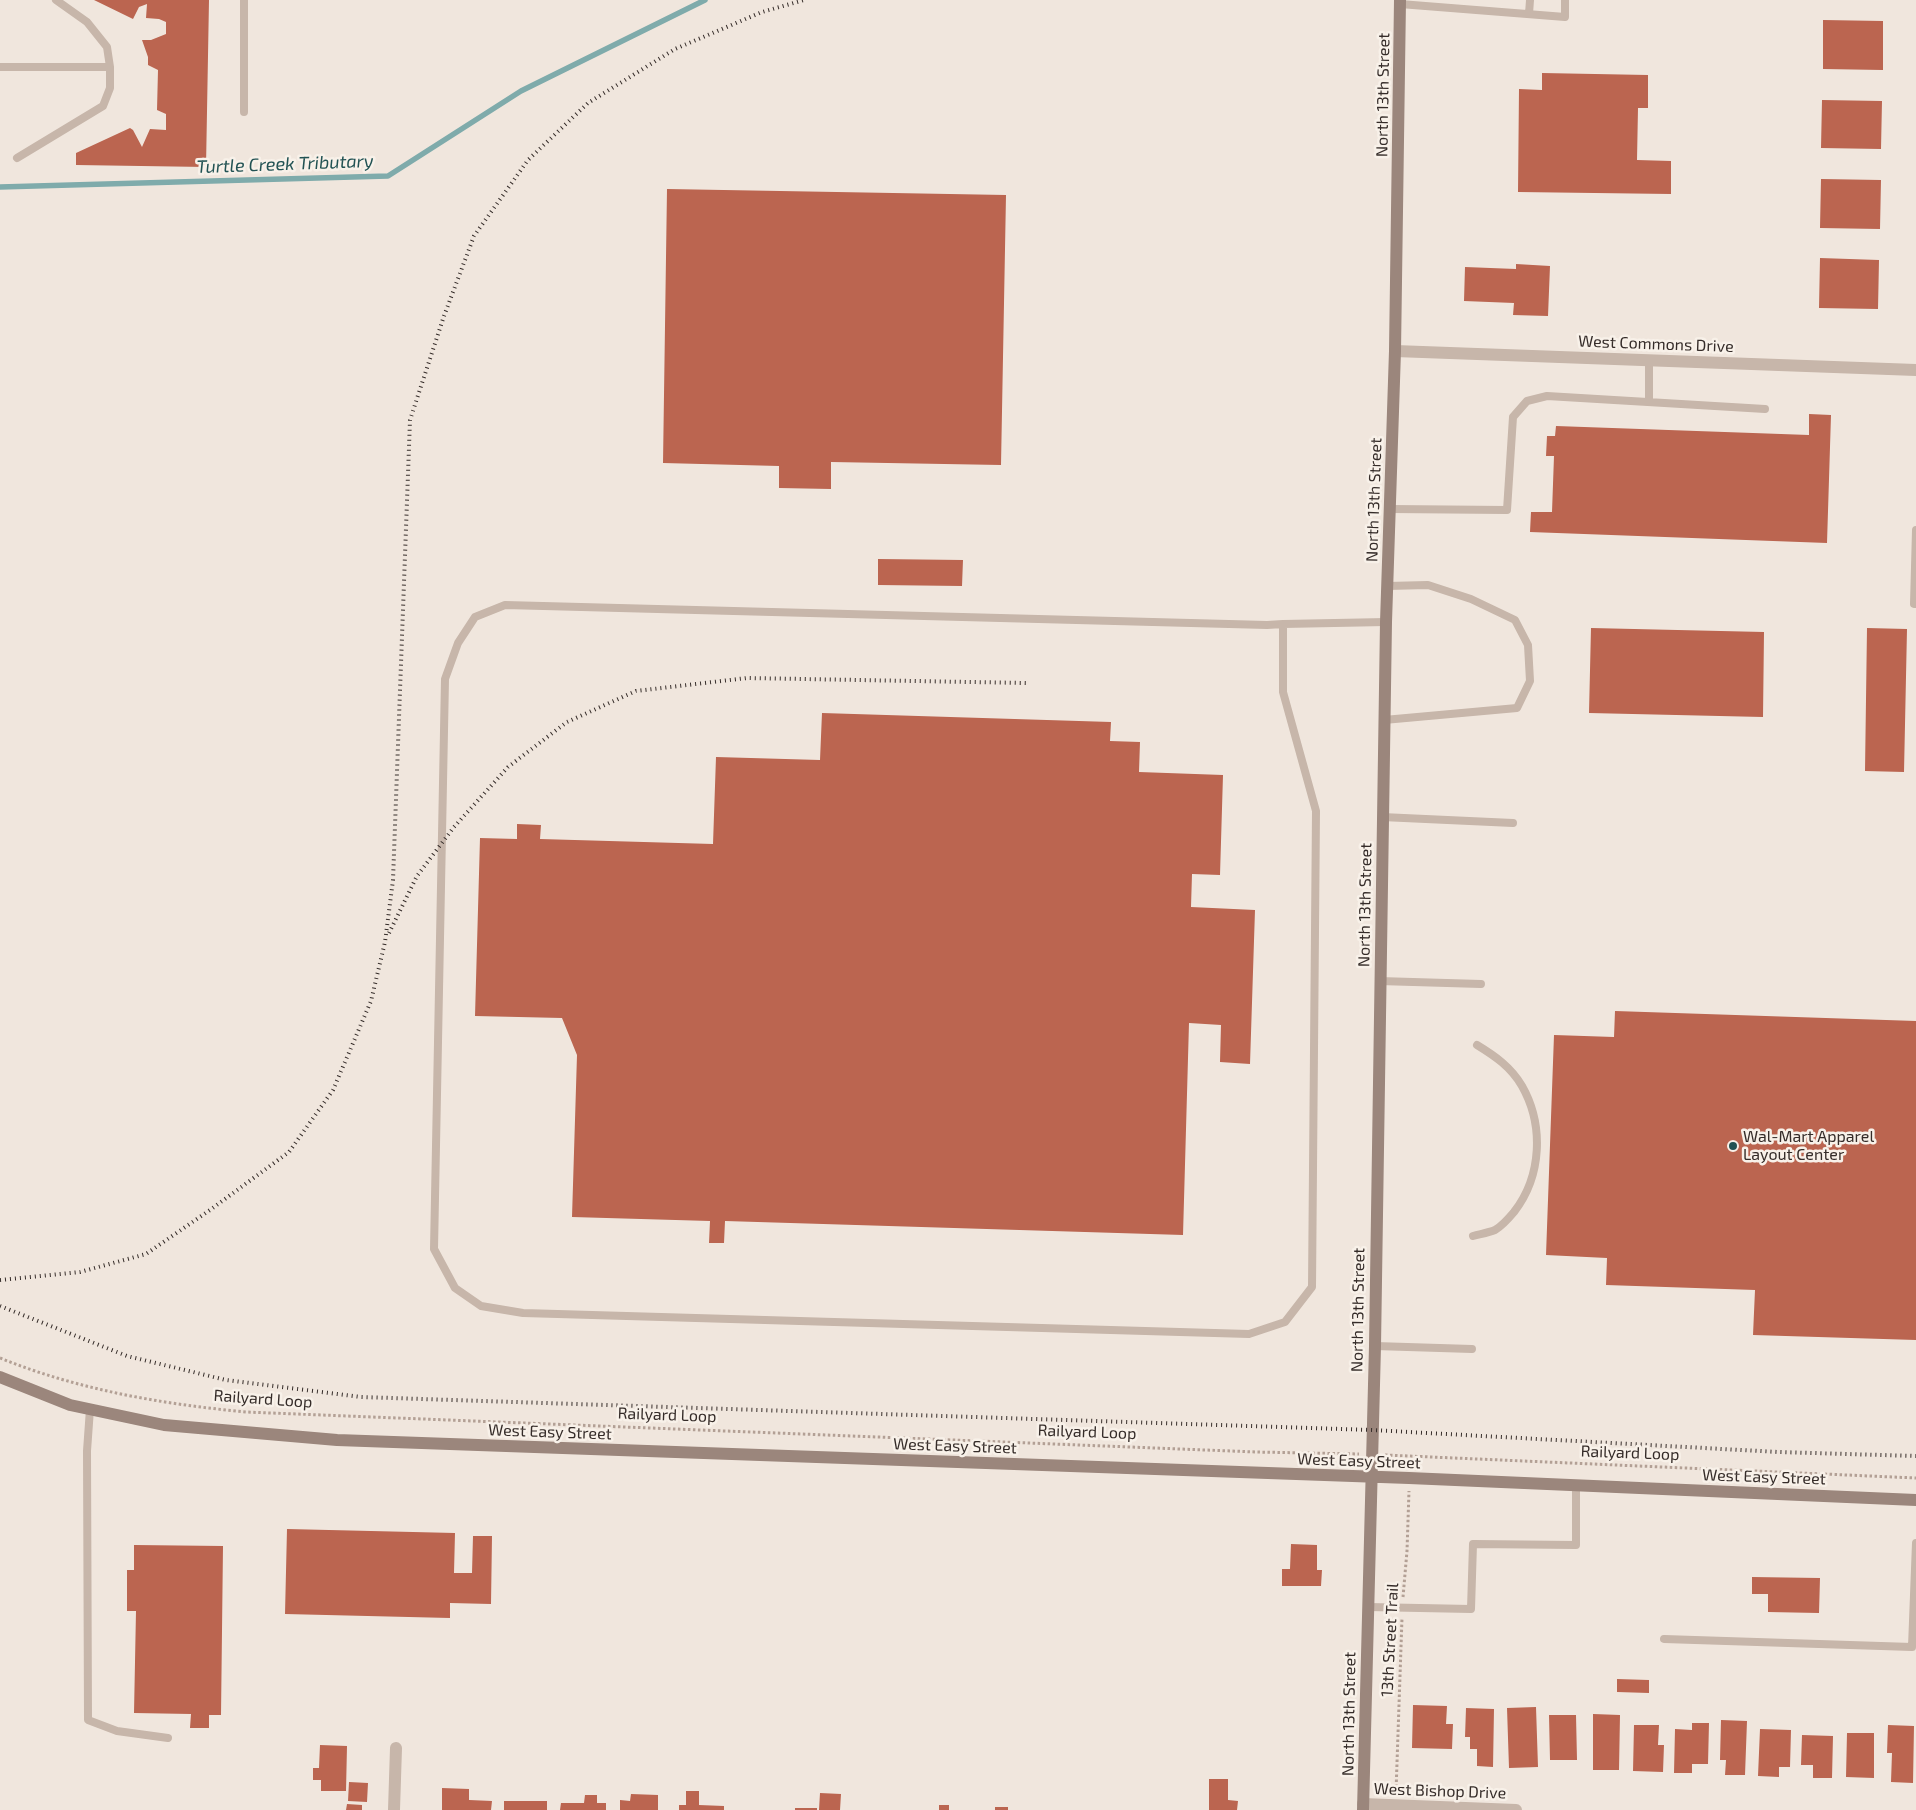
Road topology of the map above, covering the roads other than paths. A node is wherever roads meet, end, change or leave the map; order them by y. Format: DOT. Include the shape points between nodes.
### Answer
graph roads {
  1 [pos="56,0"];
  2 [pos="244,0"];
  3 [pos="1478,0"];
  4 [pos="1530,0"];
  5 [pos="1565,0"];
  6 [pos="1400,2"];
  7 [pos="1477,9"];
  8 [pos="1529,14"];
  9 [pos="0,67"];
  10 [pos="110,67"];
  11 [pos="244,112"];
  12 [pos="17,158"];
  13 [pos="1395,351"];
  14 [pos="1649,360"];
  15 [pos="1916,370"];
  16 [pos="1649,402"];
  17 [pos="1765,409"];
  18 [pos="1390,509"];
  19 [pos="1916,530"];
  20 [pos="1387,586"];
  21 [pos="1916,604"];
  22 [pos="1386,622"];
  23 [pos="1283,624"];
  24 [pos="1384,720"];
  25 [pos="1382,817"];
  26 [pos="1513,823"];
  27 [pos="1380,981"];
  28 [pos="1481,984"];
  29 [pos="1477,1045"];
  30 [pos="1473,1236"];
  31 [pos="1374,1346"];
  32 [pos="1472,1349"];
  33 [pos="0,1377"];
  34 [pos="90,1410"];
  35 [pos="1370,1478"];
  36 [pos="1576,1485"];
  37 [pos="1916,1500"];
  38 [pos="1916,1542"];
  39 [pos="1368,1607"];
  40 [pos="1664,1639"];
  41 [pos="168,1738"];
  42 [pos="396,1748"];
  43 [pos="1363,1807"];
  44 [pos="394,1810"];
  45 [pos="1516,1810"];
  1 -- 10 [label="lane" via="87,22 96,33 107,47"];
  2 -- 11 [label="lane"];
  3 -- 7 [label="lane"];
  4 -- 8 [label="lane"];
  5 -- 8 [label="lane" via="1565,17"];
  6 -- 7 [label="lane"];
  6 -- 13 [label="street, North 13th Street"];
  7 -- 8 [label="lane"];
  9 -- 10 [label="lane"];
  10 -- 12 [label="lane" via="110,88 103,106"];
  13 -- 14 [label="street, West Commons Drive"];
  13 -- 18 [label="street, North 13th Street"];
  14 -- 15 [label="street, West Commons Drive"];
  14 -- 16 [label="lane"];
  16 -- 17 [label="lane"];
  16 -- 18 [label="lane" via="1547,396 1527,401 1513,417 1507,510"];
  18 -- 20 [label="street, North 13th Street"];
  19 -- 21 [label="lane"];
  20 -- 22 [label="street, North 13th Street"];
  20 -- 24 [label="lane" via="1428,586 1471,599 1515,620 1528,644 1530,681 1517,708"];
  22 -- 23 [label="lane"];
  22 -- 24 [label="street, North 13th Street"];
  23 -- 23 [label="lane" via="505,605 476,617 458,643 445,679 434,1249 456,1288 481,1306 523,1313 1249,1334 1285,1322 1312,1287 1316,811 1283,692"];
  24 -- 25 [label="street, North 13th Street"];
  25 -- 26 [label="lane"];
  25 -- 27 [label="street, North 13th Street"];
  27 -- 28 [label="lane"];
  27 -- 31 [label="street, North 13th Street"];
  29 -- 30 [label="lane" via="1505,1063 1522,1085 1533,1112 1538,1148 1534,1175 1524,1199 1510,1218 1496,1229"];
  31 -- 32 [label="lane"];
  31 -- 35 [label="street, North 13th Street"];
  33 -- 34 [label="street, West Easy Street"];
  34 -- 35 [label="street, West Easy Street" via="164,1425 337,1440"];
  34 -- 41 [label="lane" via="87,1451 88,1720 117,1730"];
  35 -- 36 [label="street, West Easy Street"];
  35 -- 39 [label="street, North 13th Street"];
  36 -- 37 [label="street, West Easy Street"];
  36 -- 39 [label="lane" via="1576,1545 1474,1544 1471,1609"];
  38 -- 40 [label="lane" via="1912,1647"];
  39 -- 43 [label="street, North 13th Street"];
  42 -- 44 [label="street"];
  43 -- 45 [label="street, West Bishop Drive"];
}
